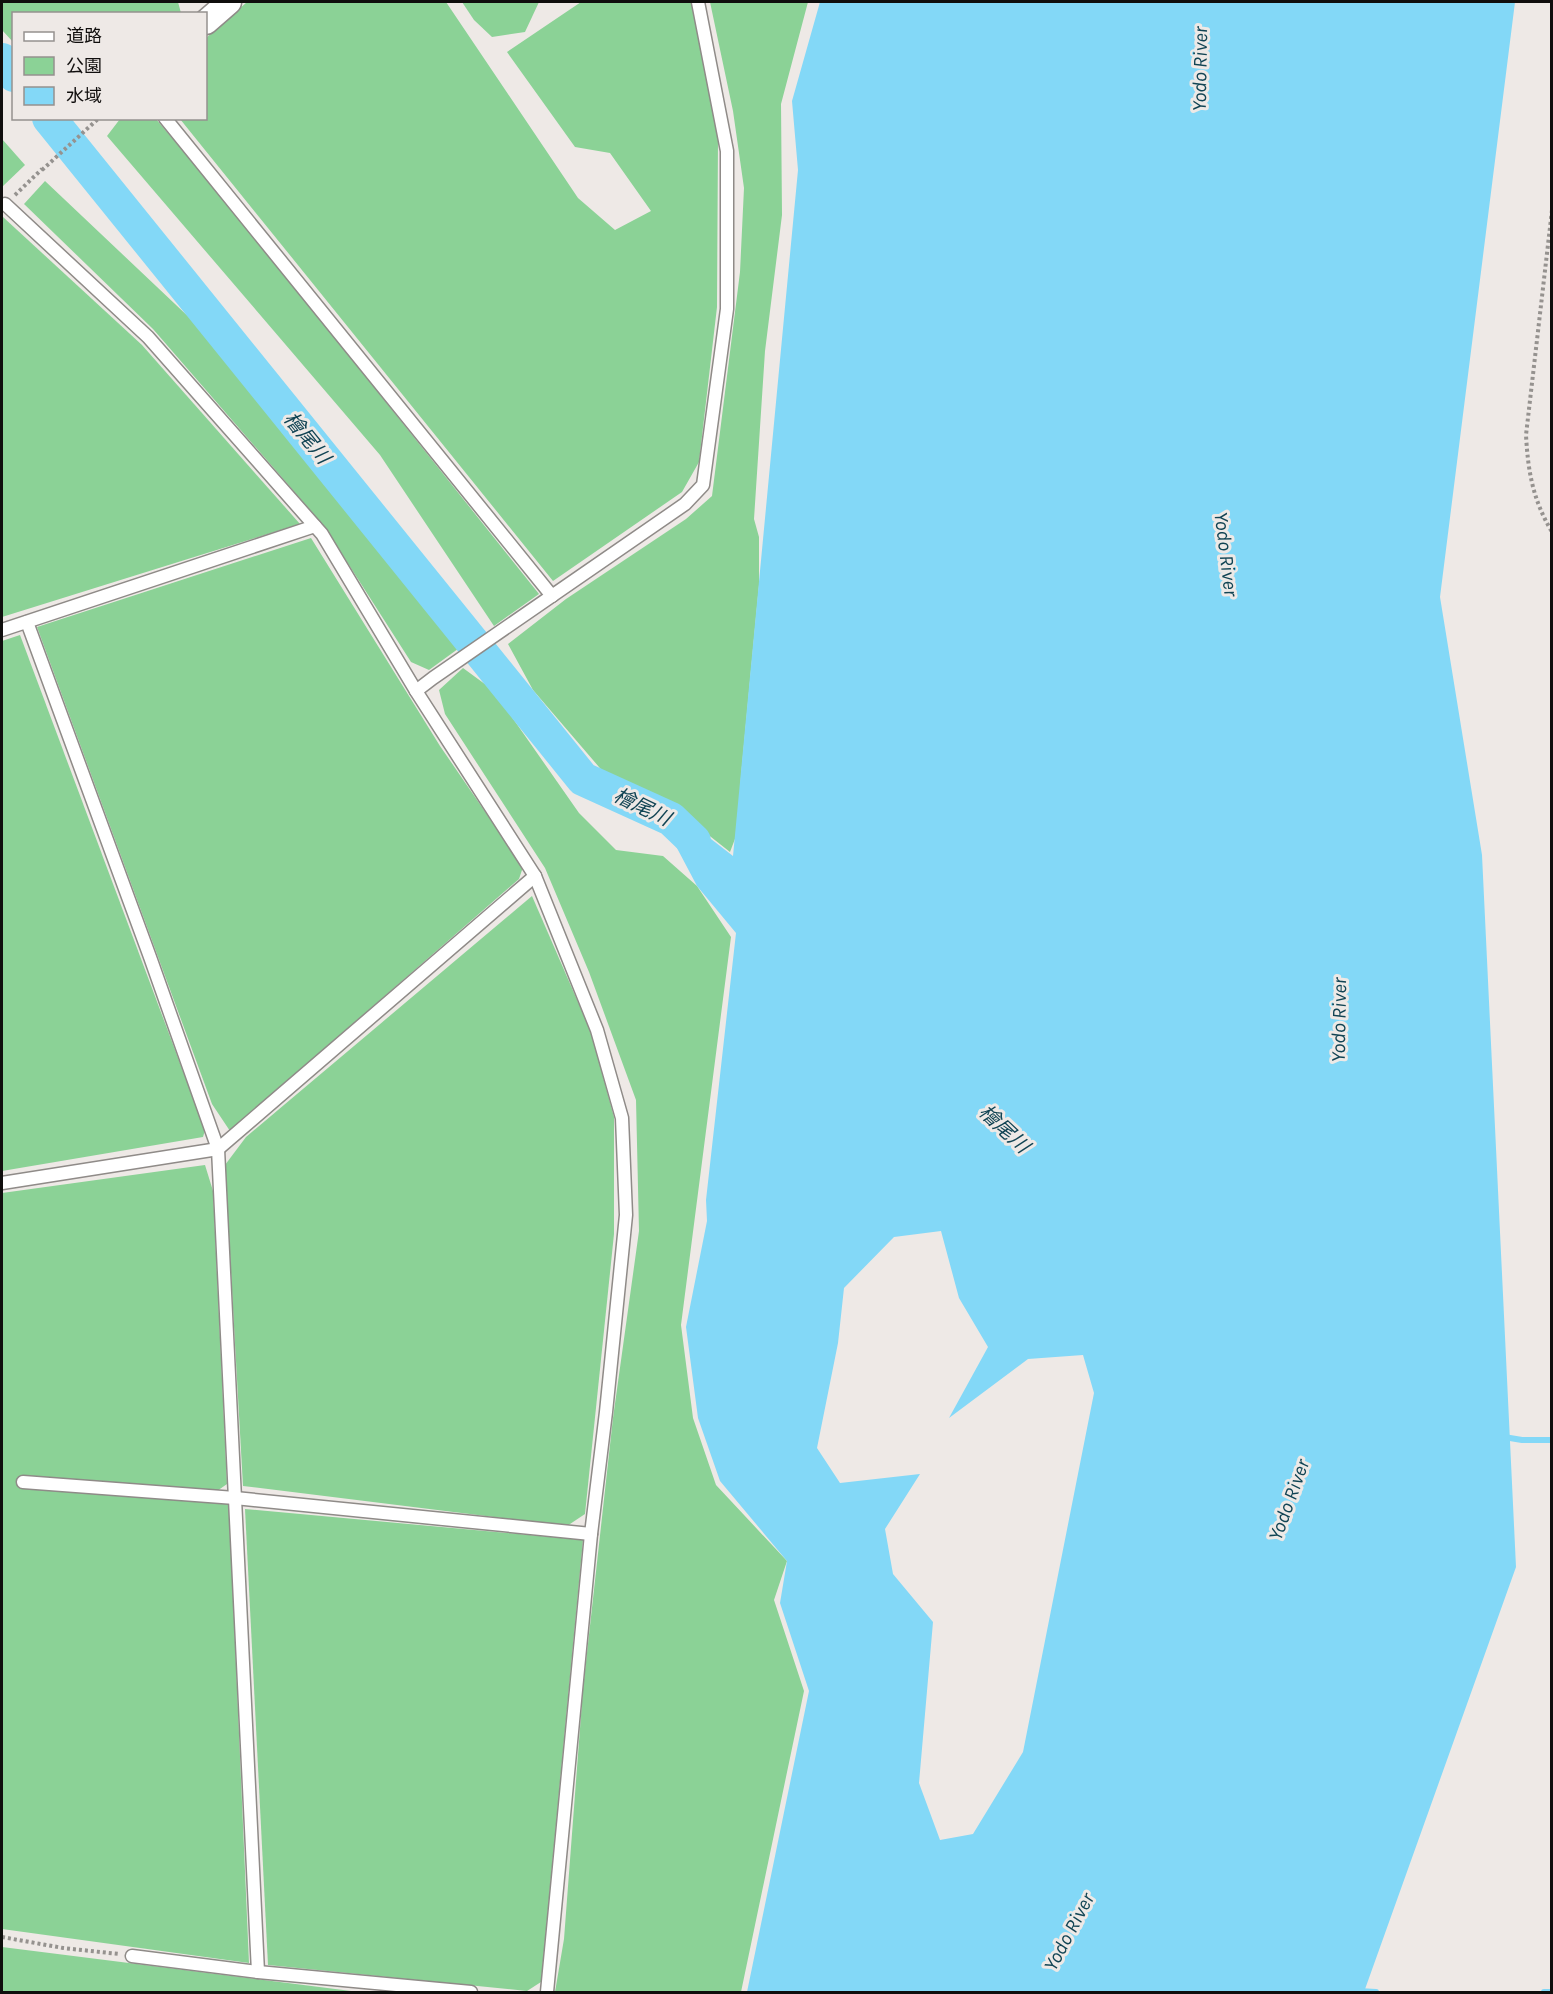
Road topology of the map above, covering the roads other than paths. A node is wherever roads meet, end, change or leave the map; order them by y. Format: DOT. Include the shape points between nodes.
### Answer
graph roads {
  1 [pos="229,2"];
  2 [pos="698,2"];
  3 [pos="207,21"];
  4 [pos="167,120"];
  5 [pos="6,204"];
  6 [pos="315,526"];
  7 [pos="552,596"];
  8 [pos="27,622"];
  9 [pos="2,630"];
  10 [pos="416,691"];
  11 [pos="535,876"];
  12 [pos="218,1149"];
  13 [pos="2,1183"];
  14 [pos="23,1482"];
  15 [pos="235,1498"];
  16 [pos="591,1534"];
  17 [pos="132,1956"];
  18 [pos="258,1972"];
  19 [pos="471,1992"];
  20 [pos="548,1992"];
  1 -- 3 [label="street"];
  2 -- 7 [label="lane" via="727,151 727,309 703,484 685,504"];
  4 -- 7 [label="lane"];
  5 -- 6 [label="lane" via="148,338"];
  6 -- 8 [label="lane"];
  6 -- 10 [label="lane"];
  7 -- 10 [label="lane"];
  8 -- 9 [label="lane"];
  8 -- 12 [label="lane"];
  10 -- 11 [label="lane"];
  11 -- 12 [label="lane"];
  11 -- 16 [label="lane" via="597,1030 622,1118 626,1215"];
  12 -- 13 [label="lane"];
  12 -- 15 [label="lane"];
  14 -- 15 [label="lane"];
  15 -- 16 [label="lane"];
  15 -- 18 [label="lane"];
  16 -- 20 [label="lane"];
  17 -- 18 [label="lane"];
  18 -- 19 [label="lane"];
}
